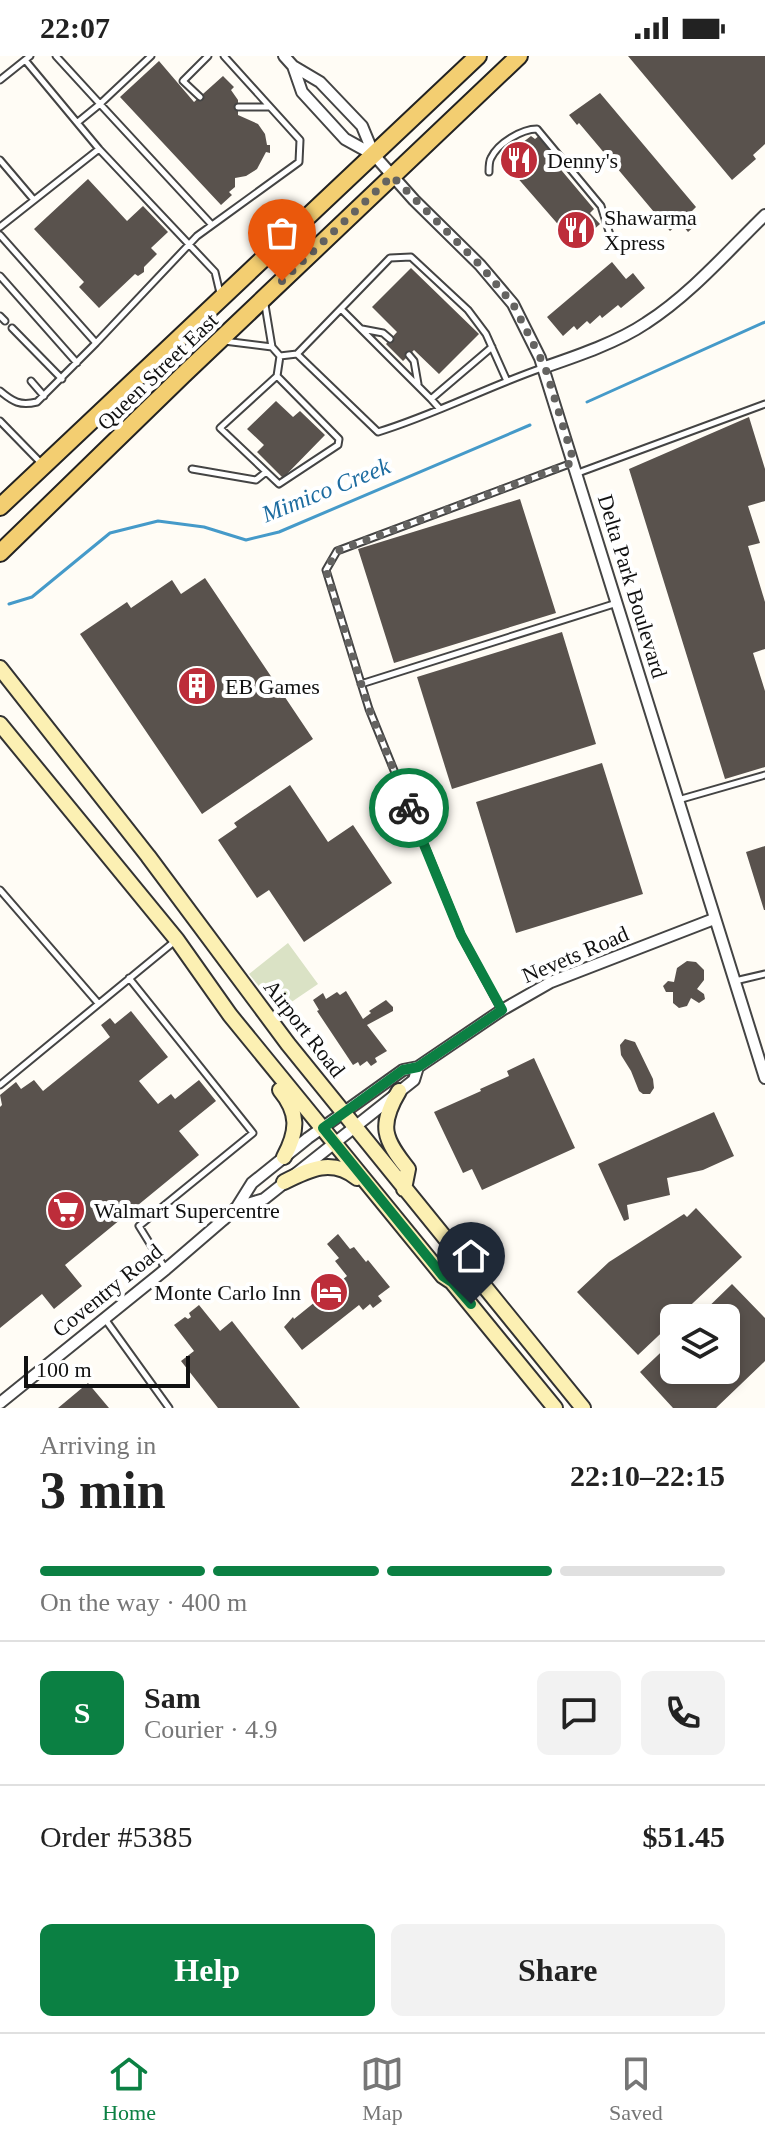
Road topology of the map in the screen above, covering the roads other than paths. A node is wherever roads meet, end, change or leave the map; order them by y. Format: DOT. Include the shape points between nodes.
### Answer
graph roads {
  1 [pos="56,56"];
  2 [pos="151,56"];
  3 [pos="208,56"];
  4 [pos="284,56"];
  5 [pos="478,56"];
  6 [pos="519,56"];
  7 [pos="226,57"];
  8 [pos="28,58"];
  9 [pos="293,66"];
  10 [pos="0,80"];
  11 [pos="200,97"];
  12 [pos="100,104"];
  13 [pos="238,107"];
  14 [pos="270,107"];
  15 [pos="78,122"];
  16 [pos="99,149"];
  17 [pos="374,155"];
  18 [pos="0,160"];
  19 [pos="489,172"];
  20 [pos="392,176"];
  21 [pos="34,200"];
  22 [pos="765,215"];
  23 [pos="212,225"];
  24 [pos="0,227"];
  25 [pos="0,235"];
  26 [pos="611,238"];
  27 [pos="190,243"];
  28 [pos="0,276"];
  29 [pos="240,282"];
  30 [pos="264,298"];
  31 [pos="220,301"];
  32 [pos="341,309"];
  33 [pos="12,328"];
  34 [pos="361,329"];
  35 [pos="390,339"];
  36 [pos="219,341"];
  37 [pos="96,343"];
  38 [pos="272,347"];
  39 [pos="492,347"];
  40 [pos="297,354"];
  41 [pos="409,355"];
  42 [pos="280,356"];
  43 [pos="77,363"];
  44 [pos="545,367"];
  45 [pos="277,376"];
  46 [pos="62,379"];
  47 [pos="31,381"];
  48 [pos="507,381"];
  49 [pos="419,386"];
  50 [pos="0,391"];
  51 [pos="44,396"];
  52 [pos="431,399"];
  53 [pos="765,404"];
  54 [pos="439,408"];
  55 [pos="0,421"];
  56 [pos="43,465"];
  57 [pos="576,468"];
  58 [pos="192,469"];
  59 [pos="266,472"];
  60 [pos="0,507"];
  61 [pos="0,553"];
  62 [pos="618,603"];
  63 [pos="0,668"];
  64 [pos="361,684"];
  65 [pos="0,724"];
  66 [pos="765,775"];
  67 [pos="677,800"];
  68 [pos="0,890"];
  69 [pos="714,919"];
  70 [pos="177,940"];
  71 [pos="765,974"];
  72 [pos="129,978"];
  73 [pos="734,981"];
  74 [pos="98,1003"];
  75 [pos="502,1010"];
  76 [pos="270,1064"];
  77 [pos="418,1067"];
  78 [pos="764,1070"];
  79 [pos="0,1085"];
  80 [pos="399,1091"];
  81 [pos="344,1114"];
  82 [pos="355,1127"];
  83 [pos="323,1128"];
  84 [pos="334,1143"];
  85 [pos="284,1157"];
  86 [pos="284,1182"];
  87 [pos="404,1189"];
  88 [pos="375,1193"];
  89 [pos="237,1207"];
  90 [pos="166,1269"];
  91 [pos="105,1318"];
  92 [pos="0,1403"];
  93 [pos="169,1408"];
  94 [pos="555,1408"];
  95 [pos="583,1408"];
  1 -- 12 [label="lane"];
  2 -- 12 [label="lane"];
  3 -- 11 [label="lane" via="183,81"];
  4 -- 9 [label="street"];
  5 -- 17 [label="main road, Queen Street East"];
  6 -- 20 [label="main road, Queen Street East"];
  7 -- 14 [label="lane"];
  8 -- 10 [label="lane"];
  8 -- 15 [label="lane"];
  9 -- 17 [label="street" via="320,82 362,126"];
  9 -- 17 [label="street" via="302,92 345,139"];
  12 -- 15 [label="lane"];
  12 -- 23 [label="lane"];
  13 -- 14 [label="lane"];
  14 -- 23 [label="lane" via="300,140 299,162"];
  15 -- 16 [label="lane"];
  16 -- 21 [label="lane"];
  16 -- 27 [label="lane"];
  17 -- 20 [label="street, Delta Park Boulevard"];
  17 -- 29 [label="main road, Queen Street East"];
  18 -- 21 [label="lane"];
  19 -- 26 [label="lane" via="497,151 519,133 537,129 601,206"];
  20 -- 30 [label="main road, Queen Street East"];
  20 -- 44 [label="street, Delta Park Boulevard" via="513,304"];
  21 -- 24 [label="lane"];
  22 -- 44 [label="street" via="691,288 645,324"];
  23 -- 27 [label="lane"];
  25 -- 37 [label="lane"];
  27 -- 31 [label="lane" via="215,272"];
  27 -- 37 [label="lane"];
  28 -- 43 [label="lane"];
  29 -- 31 [label="main road, Queen Street East"];
  29 -- 36 [label="main road" via="245,303 219,328"];
  30 -- 36 [label="main road, Queen Street East"];
  30 -- 38 [label="lane"];
  31 -- 56 [label="main road, Queen Street East"];
  32 -- 34 [label="lane"];
  32 -- 39 [label="lane" via="390,258 411,257 468,310"];
  32 -- 40 [label="lane"];
  33 -- 46 [label="lane"];
  34 -- 35 [label="lane"];
  34 -- 49 [label="lane"];
  36 -- 38 [label="lane"];
  36 -- 61 [label="main road, Queen Street East"];
  37 -- 43 [label="lane"];
  38 -- 42 [label="lane"];
  39 -- 48 [label="lane"];
  39 -- 52 [label="lane"];
  40 -- 42 [label="lane"];
  40 -- 54 [label="lane" via="378,432"];
  41 -- 49 [label="lane"];
  42 -- 45 [label="lane"];
  43 -- 46 [label="lane"];
  44 -- 48 [label="lane"];
  44 -- 57 [label="street, Delta Park Boulevard"];
  45 -- 59 [label="lane" via="220,428"];
  45 -- 59 [label="lane" via="339,439 338,445 279,484"];
  46 -- 51 [label="lane"];
  47 -- 51 [label="lane"];
  48 -- 54 [label="lane"];
  49 -- 52 [label="lane"];
  50 -- 51 [label="lane" via="25,405"];
  52 -- 54 [label="lane"];
  53 -- 57 [label="lane"];
  55 -- 56 [label="lane"];
  56 -- 60 [label="main road, Queen Street East"];
  57 -- 62 [label="street, Delta Park Boulevard"];
  57 -- 64 [label="lane" via="337,551 326,570"];
  58 -- 59 [label="lane" via="256,480"];
  62 -- 64 [label="lane"];
  62 -- 67 [label="street, Delta Park Boulevard"];
  63 -- 81 [label="main road, Airport Road"];
  64 -- 75 [label="lane" via="461,935"];
  65 -- 70 [label="main road"];
  66 -- 67 [label="lane"];
  67 -- 69 [label="street, Delta Park Boulevard"];
  68 -- 74 [label="lane"];
  69 -- 73 [label="street, Delta Park Boulevard"];
  69 -- 75 [label="street, Nevets Road" via="551,982"];
  70 -- 72 [label="lane"];
  70 -- 76 [label="main road"];
  71 -- 73 [label="lane"];
  72 -- 74 [label="lane"];
  72 -- 90 [label="lane" via="253,1133 139,1226"];
  73 -- 78 [label="street, Delta Park Boulevard"];
  74 -- 79 [label="lane"];
  75 -- 77 [label="street, Nevets Road"];
  76 -- 83 [label="main road"];
  76 -- 85 [label="main road" via="273,1081 296,1122"];
  77 -- 80 [label="street, Nevets Road" via="414,1080"];
  77 -- 81 [label="street, Nevets Road" via="403,1070"];
  80 -- 82 [label="street, Nevets Road"];
  80 -- 87 [label="main road" via="385,1129 408,1169"];
  81 -- 82 [label="main road, Airport Road"];
  81 -- 83 [label="street, Coventry Road"];
  82 -- 84 [label="street, Coventry Road"];
  82 -- 87 [label="main road, Airport Road"];
  83 -- 84 [label="main road"];
  83 -- 85 [label="street, Coventry Road"];
  84 -- 86 [label="street, Coventry Road"];
  84 -- 88 [label="main road"];
  85 -- 89 [label="street, Coventry Road" via="252,1183"];
  86 -- 88 [label="main road" via="311,1168 331,1167 354,1175"];
  86 -- 89 [label="street, Coventry Road" via="264,1199"];
  87 -- 95 [label="main road, Airport Road"];
  88 -- 94 [label="main road"];
  89 -- 90 [label="street, Coventry Road"];
  90 -- 91 [label="street, Coventry Road"];
  91 -- 92 [label="street, Coventry Road"];
  91 -- 93 [label="lane"];
}
